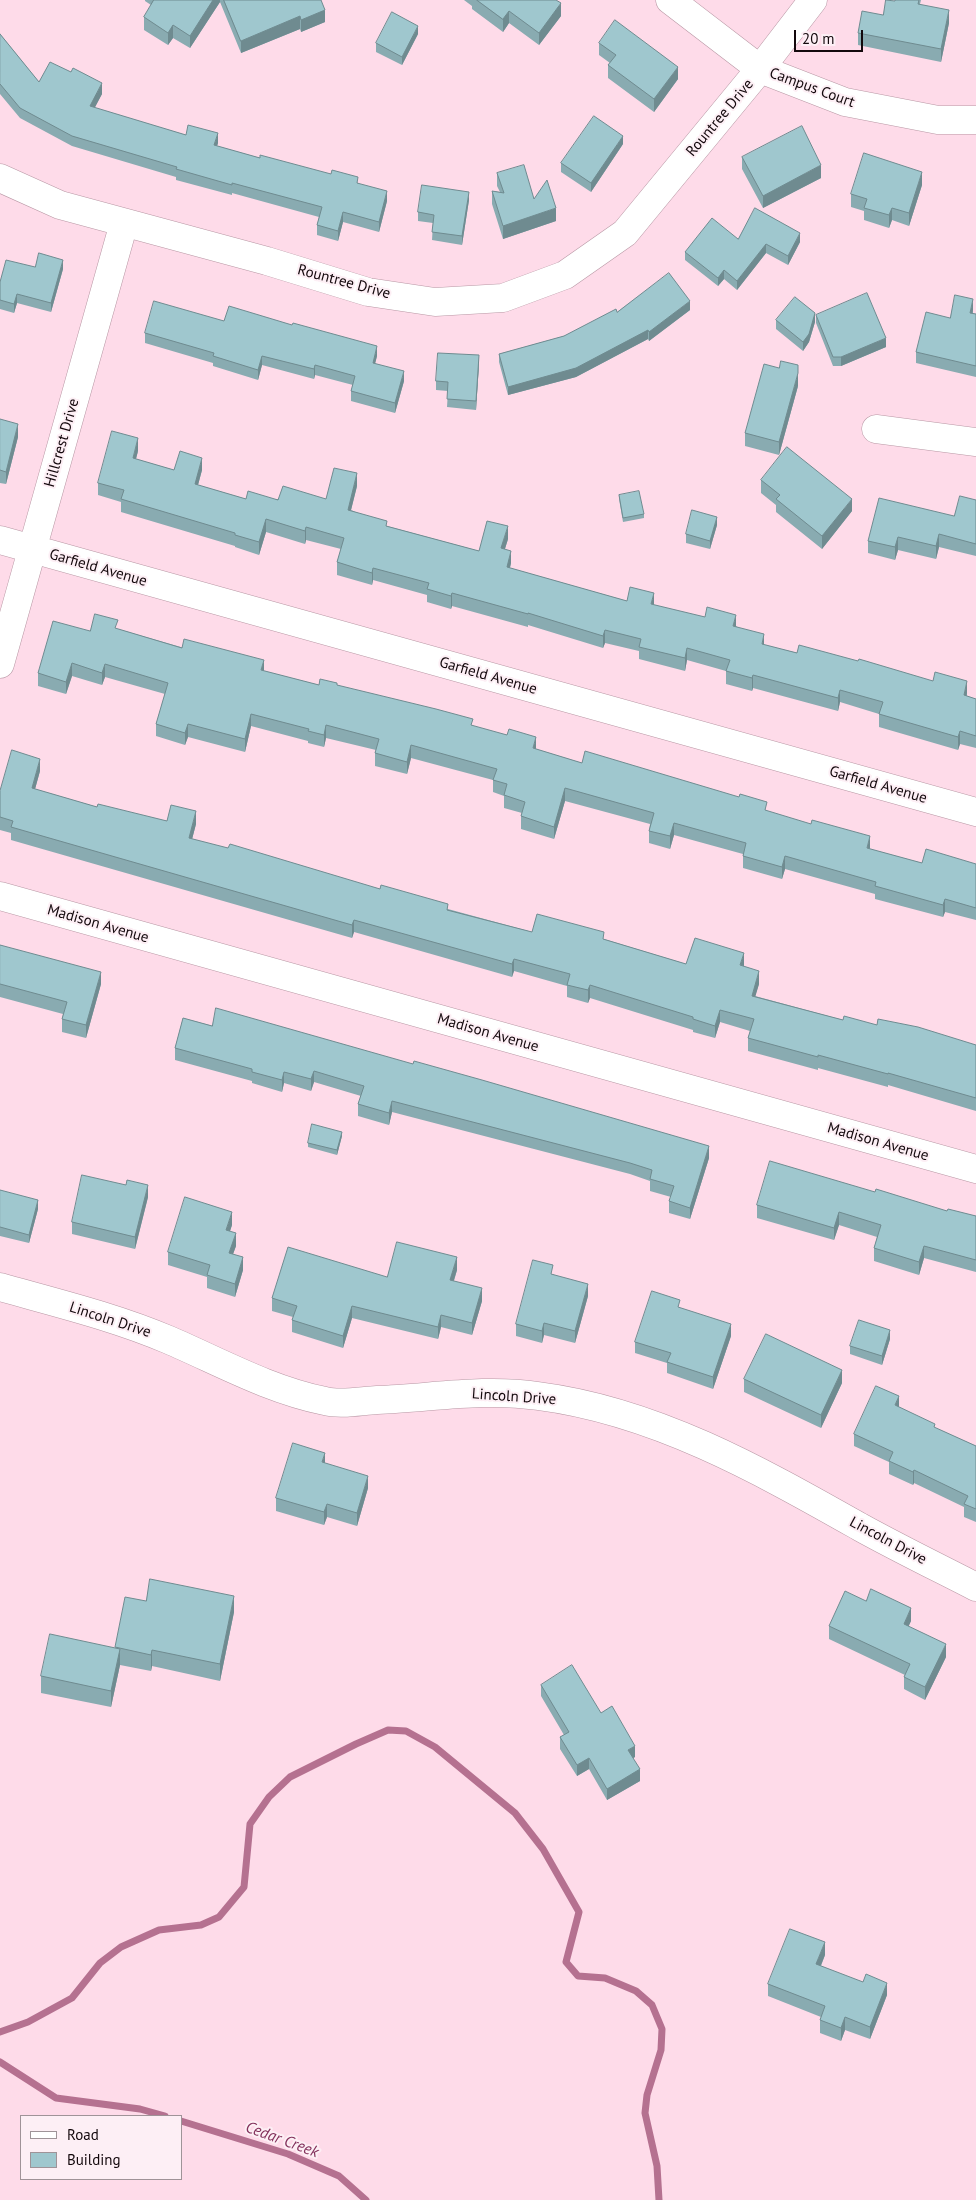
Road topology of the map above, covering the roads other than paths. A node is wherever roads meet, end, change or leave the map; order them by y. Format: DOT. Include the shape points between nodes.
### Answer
graph roads {
  1 [pos="670,0"];
  2 [pos="813,0"];
  3 [pos="760,69"];
  4 [pos="976,120"];
  5 [pos="0,178"];
  6 [pos="124,224"];
  7 [pos="876,429"];
  8 [pos="976,442"];
  9 [pos="0,540"];
  10 [pos="32,549"];
  11 [pos="0,664"];
  12 [pos="976,812"];
  13 [pos="0,896"];
  14 [pos="976,1170"];
  15 [pos="0,1287"];
  16 [pos="976,1587"];
  1 -- 3 [label="street, Campus Court"];
  2 -- 3 [label="street, Rountree Drive"];
  3 -- 4 [label="street, Campus Court" via="845,102 938,120"];
  3 -- 6 [label="street, Rountree Drive" via="625,233 565,275 504,298 436,302 368,292"];
  5 -- 6 [label="street, Rountree Drive" via="60,206"];
  6 -- 10 [label="street, Hillcrest Drive"];
  7 -- 8 [label="street"];
  9 -- 10 [label="street, Garfield Avenue"];
  10 -- 11 [label="street, Hillcrest Drive"];
  10 -- 12 [label="street, Garfield Avenue"];
  13 -- 14 [label="street, Madison Avenue"];
  15 -- 16 [label="street, Lincoln Drive" via="100,1315 167,1339 264,1382 328,1402 414,1399 473,1392 537,1395 599,1407 658,1426 716,1450"];
}
